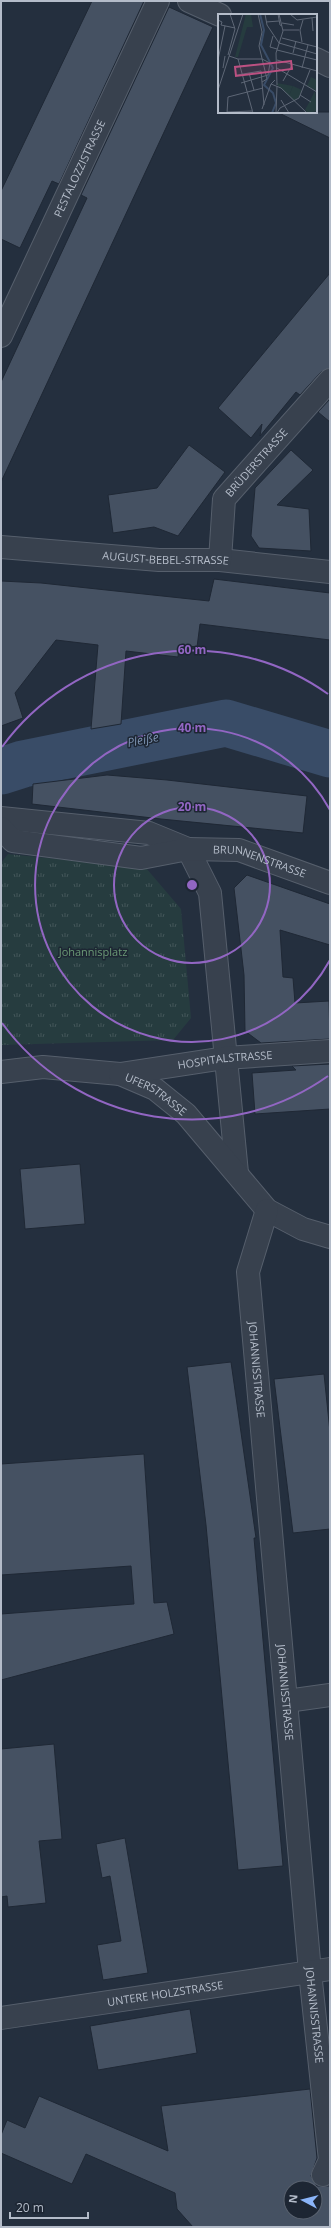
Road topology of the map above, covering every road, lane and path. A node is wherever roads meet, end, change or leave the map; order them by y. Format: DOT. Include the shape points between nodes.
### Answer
graph roads {
  1 [pos="158,1"];
  2 [pos="189,1"];
  3 [pos="218,14"];
  4 [pos="317,60"];
  5 [pos="330,66"];
  6 [pos="1,336"];
  7 [pos="330,380"];
  8 [pos="1,547"];
  9 [pos="220,560"];
  10 [pos="330,572"];
  11 [pos="1,818"];
  12 [pos="1,828"];
  13 [pos="188,849"];
  14 [pos="330,883"];
  15 [pos="330,1051"];
  16 [pos="225,1058"];
  17 [pos="1,1072"];
  18 [pos="120,1074"];
  19 [pos="237,1173"];
  20 [pos="267,1210"];
  21 [pos="330,1237"];
  22 [pos="330,1695"];
  23 [pos="287,1701"];
  24 [pos="320,1970"];
  25 [pos="1,2018"];
  26 [pos="323,2175"];
  1 -- 6 [label="street, PESTALOZZISTRASSE"];
  2 -- 3 [label="street"];
  4 -- 5 [label="street"];
  7 -- 9 [label="street, BRÜDERSTRASSE" via="224,499"];
  8 -- 9 [label="street, AUGUST-BEBEL-STRASSE" via="159,560"];
  9 -- 10 [label="street, AUGUST-BEBEL-STRASSE"];
  11 -- 13 [label="street" via="149,833"];
  12 -- 13 [label="street" via="13,841 141,858"];
  13 -- 14 [label="street, BRUNNENSTRASSE" via="239,850"];
  13 -- 16 [label="street" via="210,893"];
  15 -- 16 [label="street, HOSPITALSTRASSE"];
  16 -- 18 [label="street, HOSPITALSTRASSE"];
  16 -- 19 [label="street"];
  17 -- 18 [label="street, UFERSTRASSE" via="43,1067"];
  18 -- 19 [label="street, UFERSTRASSE" via="155,1089 186,1114"];
  19 -- 20 [label="street, UFERSTRASSE"];
  20 -- 21 [label="street" via="303,1229"];
  20 -- 23 [label="street, JOHANNISSTRASSE" via="248,1272"];
  22 -- 23 [label="street"];
  23 -- 24 [label="street, JOHANNISSTRASSE"];
  24 -- 25 [label="street, UNTERE HOLZSTRASSE"];
  24 -- 26 [label="street, JOHANNISSTRASSE" via="330,2160"];
}
